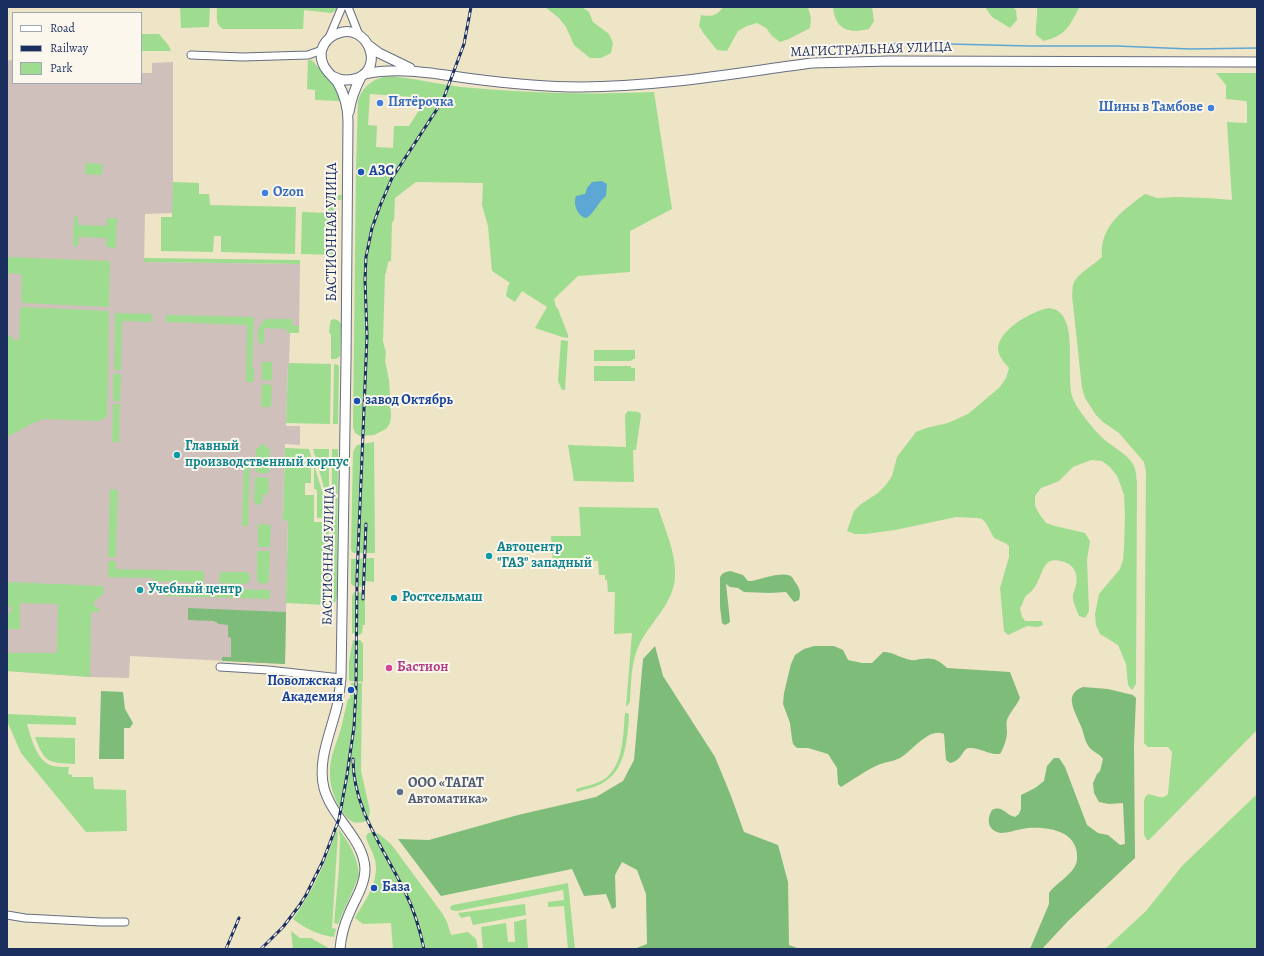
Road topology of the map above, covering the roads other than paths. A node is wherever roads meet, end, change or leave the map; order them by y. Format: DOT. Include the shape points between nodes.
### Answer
graph roads {
  1 [pos="342,7"];
  2 [pos="348,7"];
  3 [pos="359,35"];
  4 [pos="328,40"];
  5 [pos="368,45"];
  6 [pos="322,50"];
  7 [pos="191,55"];
  8 [pos="308,55"];
  9 [pos="1257,62"];
  10 [pos="323,64"];
  11 [pos="415,71"];
  12 [pos="363,75"];
  13 [pos="332,76"];
  14 [pos="348,118"];
  15 [pos="220,667"];
  16 [pos="341,678"];
  17 [pos="7,915"];
  18 [pos="125,922"];
  19 [pos="340,949"];
  1 -- 4 [label="street"];
  2 -- 3 [label="street"];
  3 -- 4 [label="main road" via="353,32 340,33"];
  3 -- 5 [label="main road"];
  4 -- 6 [label="main road"];
  5 -- 11 [label="main road" via="383,56"];
  5 -- 12 [label="main road" via="371,64"];
  6 -- 8 [label="street"];
  6 -- 10 [label="main road"];
  7 -- 8 [label="street"];
  8 -- 10 [label="street"];
  9 -- 11 [label="main road, МАГИСТРАЛЬНАЯ УЛИЦА" via="812,63 634,85 580,87 516,84"];
  10 -- 13 [label="main road"];
  11 -- 12 [label="main road" via="390,70"];
  12 -- 13 [label="main road" via="353,80"];
  12 -- 14 [label="main road" via="350,102"];
  13 -- 14 [label="main road, БАСТИОННАЯ УЛИЦА" via="341,92"];
  14 -- 16 [label="main road, БАСТИОННАЯ УЛИЦА"];
  15 -- 16 [label="street"];
  16 -- 19 [label="main road, БАСТИОННАЯ УЛИЦА" via="338,704 321,768 322,781 327,799 360,848 365,877 343,929"];
  17 -- 18 [label="street"];
}
